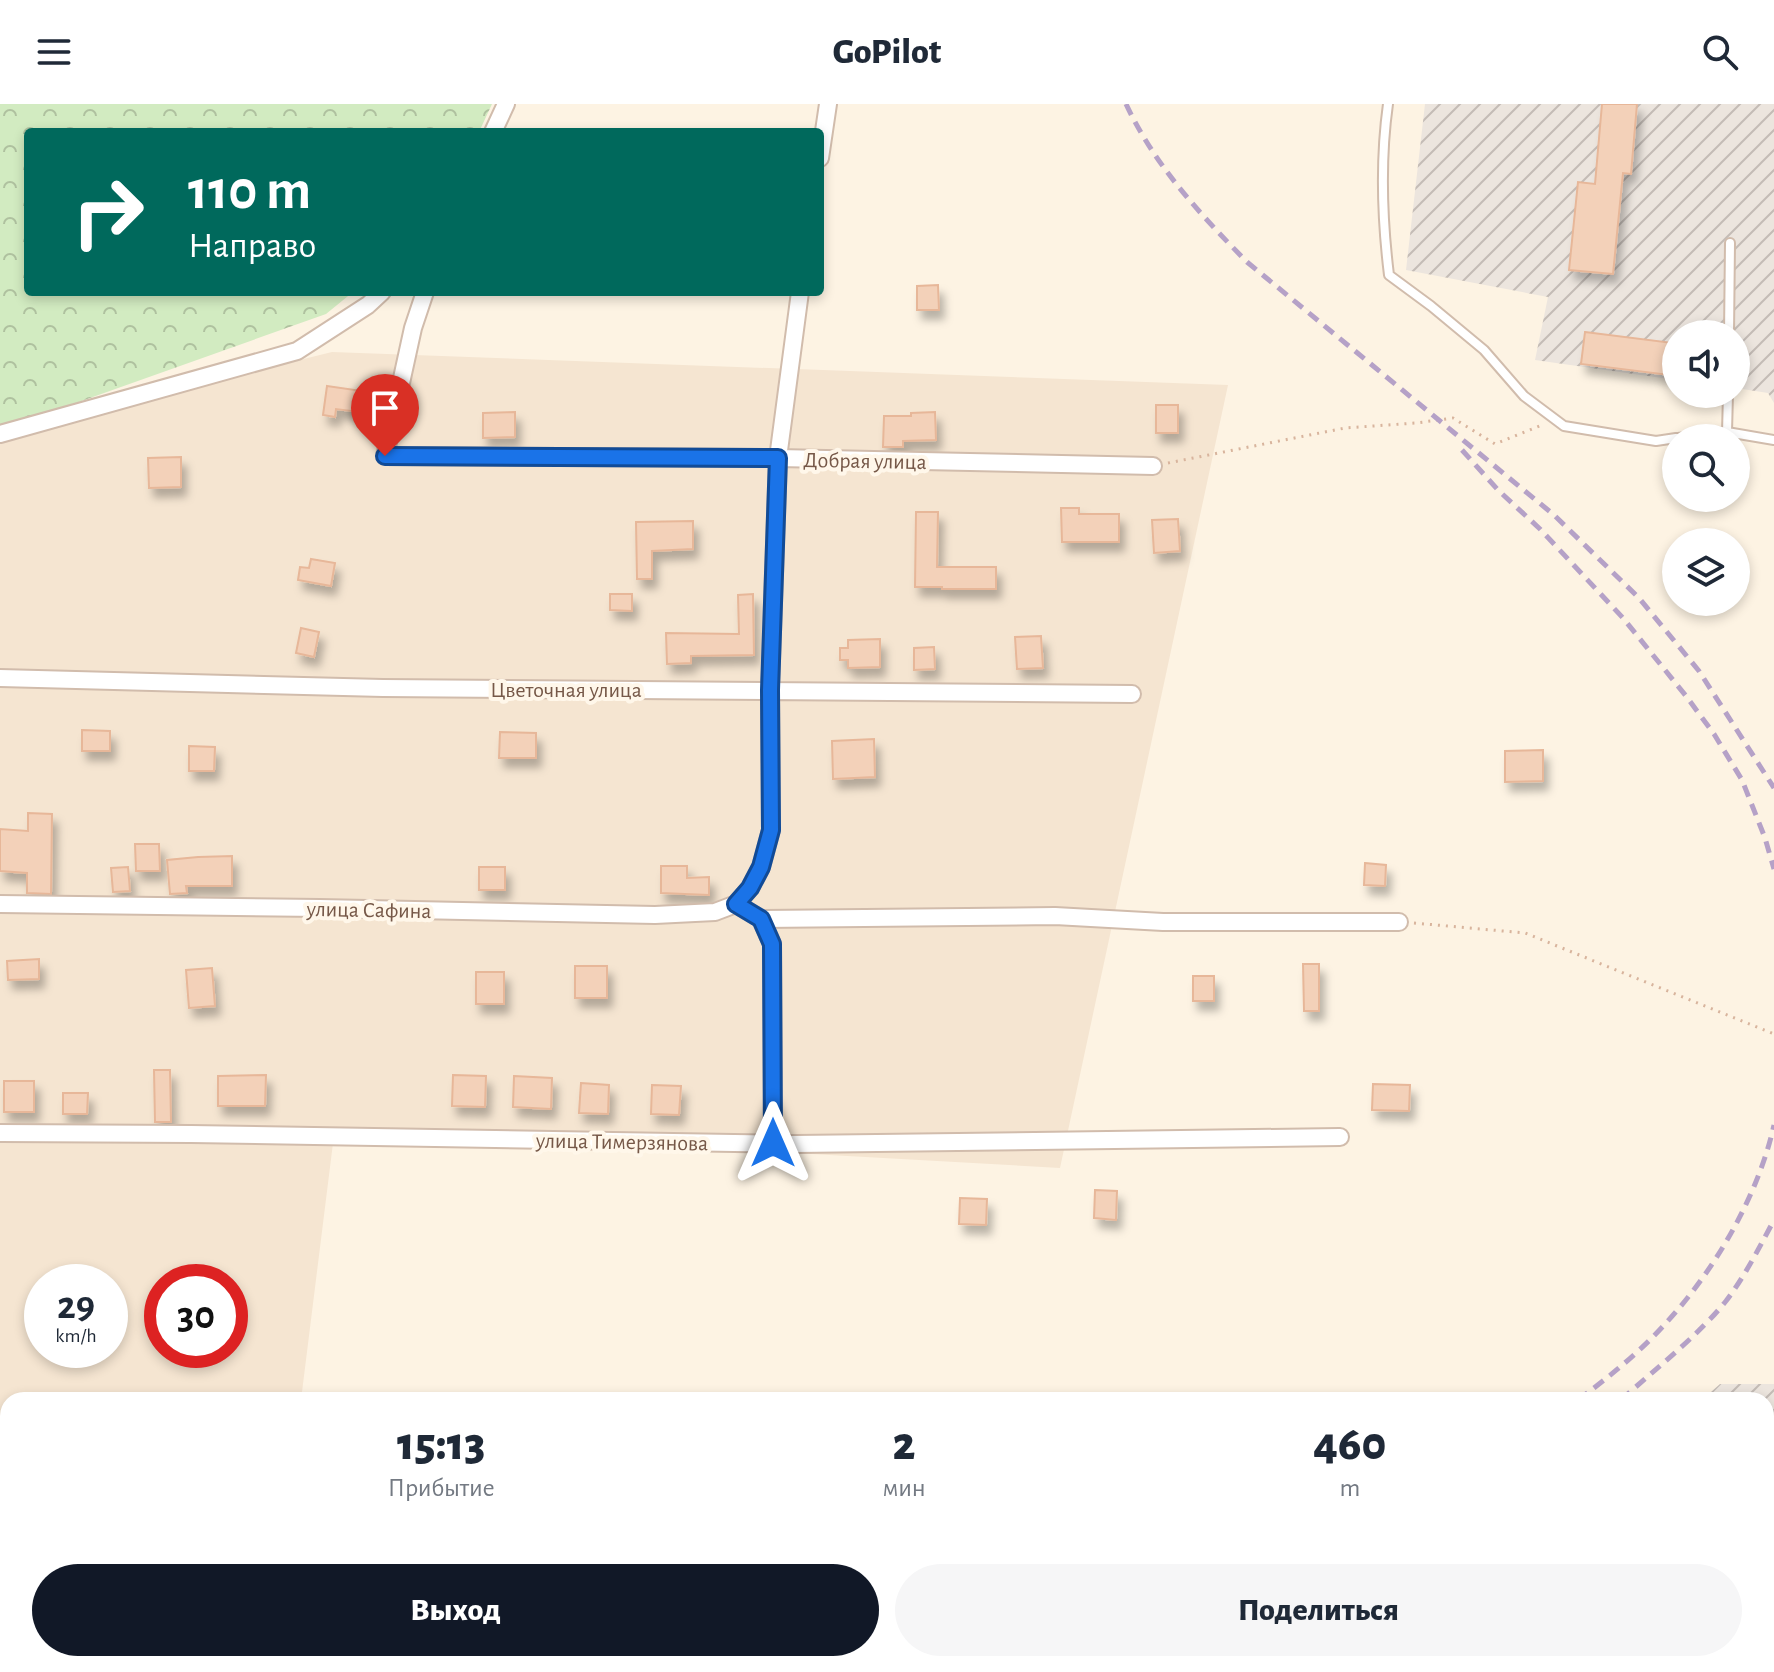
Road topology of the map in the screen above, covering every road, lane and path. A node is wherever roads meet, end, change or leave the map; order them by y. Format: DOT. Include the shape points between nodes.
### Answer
graph roads {
  1 [pos="506,104"];
  2 [pos="828,104"];
  3 [pos="1388,104"];
  4 [pos="495,128"];
  5 [pos="824,131"];
  6 [pos="1730,243"];
  7 [pos="378,296"];
  8 [pos="424,296"];
  9 [pos="799,296"];
  10 [pos="1729,320"];
  11 [pos="1555,420"];
  12 [pos="0,434"];
  13 [pos="1750,436"];
  14 [pos="1662,440"];
  15 [pos="1774,440"];
  16 [pos="778,458"];
  17 [pos="1153,466"];
  18 [pos="0,678"];
  19 [pos="770,690"];
  20 [pos="1132,694"];
  21 [pos="0,904"];
  22 [pos="736,904"];
  23 [pos="761,919"];
  24 [pos="1399,922"];
  25 [pos="1774,1034"];
  26 [pos="0,1133"];
  27 [pos="1340,1137"];
  28 [pos="773,1143"];
  1 -- 4 [label="street"];
  2 -- 5 [label="street"];
  3 -- 11 [label="lane" via="1383,222 1389,275 1484,350 1524,396"];
  6 -- 10 [label="lane"];
  7 -- 12 [label="street" via="297,351"];
  8 -- 16 [label="street, Добрая улица" via="385,456"];
  9 -- 16 [label="street"];
  11 -- 14 [label="lane" via="1564,426"];
  11 -- 17 [label="path" via="1495,444 1453,418 1345,428"];
  13 -- 15 [label="lane"];
  16 -- 17 [label="street, Добрая улица"];
  16 -- 19 [label="street"];
  18 -- 19 [label="street, Цветочная улица" via="383,688"];
  19 -- 20 [label="street, Цветочная улица"];
  19 -- 22 [label="street" via="771,830 761,867"];
  21 -- 22 [label="street, улица Сафина" via="655,915 715,912"];
  22 -- 23 [label="street"];
  23 -- 24 [label="street" via="1055,916 1163,922"];
  23 -- 28 [label="street" via="772,944"];
  24 -- 25 [label="path" via="1525,933"];
  26 -- 28 [label="street, улица Тимерзянова"];
  27 -- 28 [label="street, улица Тимерзянова"];
}
